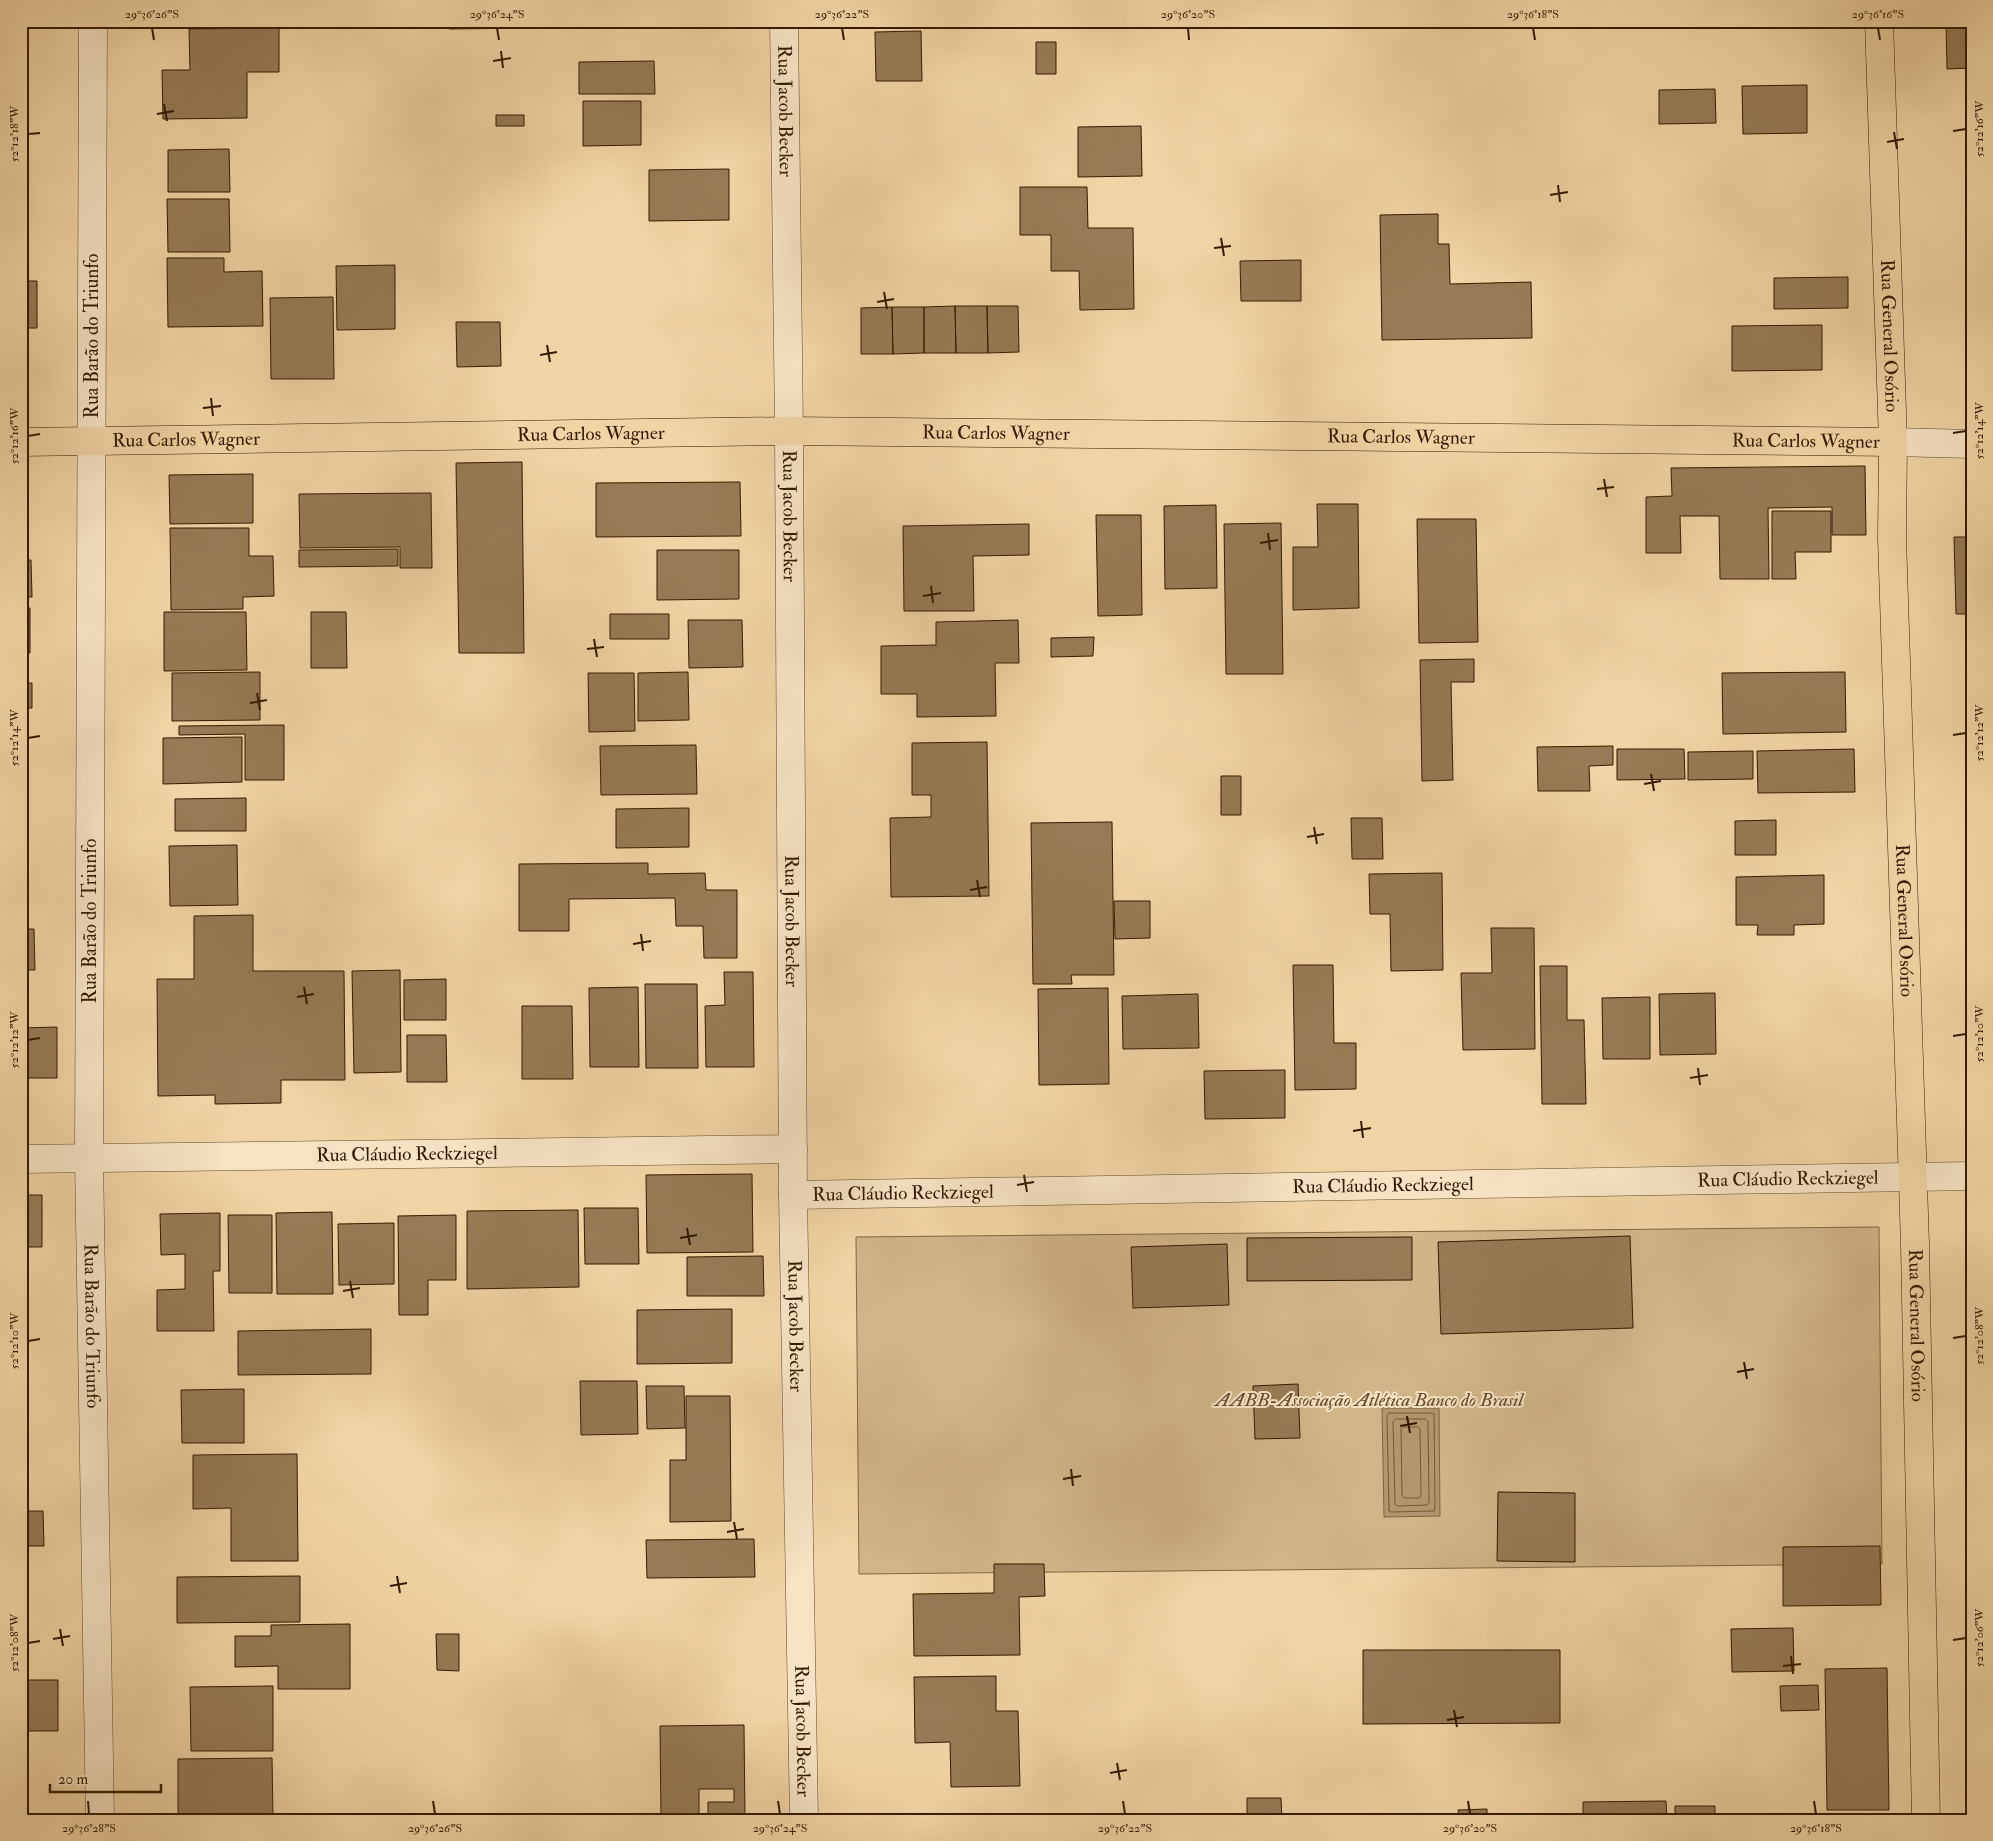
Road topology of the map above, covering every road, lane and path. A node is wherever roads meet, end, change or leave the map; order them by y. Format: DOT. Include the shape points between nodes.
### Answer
graph roads {
  1 [pos="93,21"];
  2 [pos="784,21"];
  3 [pos="1879,21"];
  4 [pos="789,431"];
  5 [pos="21,442"];
  6 [pos="91,442"];
  7 [pos="1893,442"];
  8 [pos="1972,444"];
  9 [pos="792,1149"];
  10 [pos="21,1159"];
  11 [pos="89,1159"];
  12 [pos="1972,1176"];
  13 [pos="1913,1177"];
  14 [pos="793,1195"];
  15 [pos="100,1820"];
  16 [pos="804,1820"];
  17 [pos="1926,1820"];
  1 -- 6 [label="street, Rua Barão do Triunfo"];
  2 -- 4 [label="street, Rua Jacob Becker"];
  3 -- 7 [label="main road, Rua General Osório"];
  4 -- 6 [label="main road, Rua Carlos Wagner"];
  4 -- 7 [label="main road, Rua Carlos Wagner"];
  4 -- 9 [label="street, Rua Jacob Becker"];
  5 -- 6 [label="main road, Rua Carlos Wagner"];
  6 -- 11 [label="street, Rua Barão do Triunfo"];
  7 -- 8 [label="street, Rua Carlos Wagner"];
  7 -- 13 [label="main road, Rua General Osório" via="1892,538"];
  9 -- 11 [label="street, Rua Cláudio Reckziegel"];
  9 -- 14 [label="street, Rua Jacob Becker"];
  10 -- 11 [label="street, Rua Cláudio Reckziegel"];
  11 -- 15 [label="street, Rua Barão do Triunfo"];
  12 -- 13 [label="street, Rua Cláudio Reckziegel"];
  13 -- 14 [label="street, Rua Cláudio Reckziegel"];
  13 -- 17 [label="main road, Rua General Osório"];
  14 -- 16 [label="street, Rua Jacob Becker"];
}
